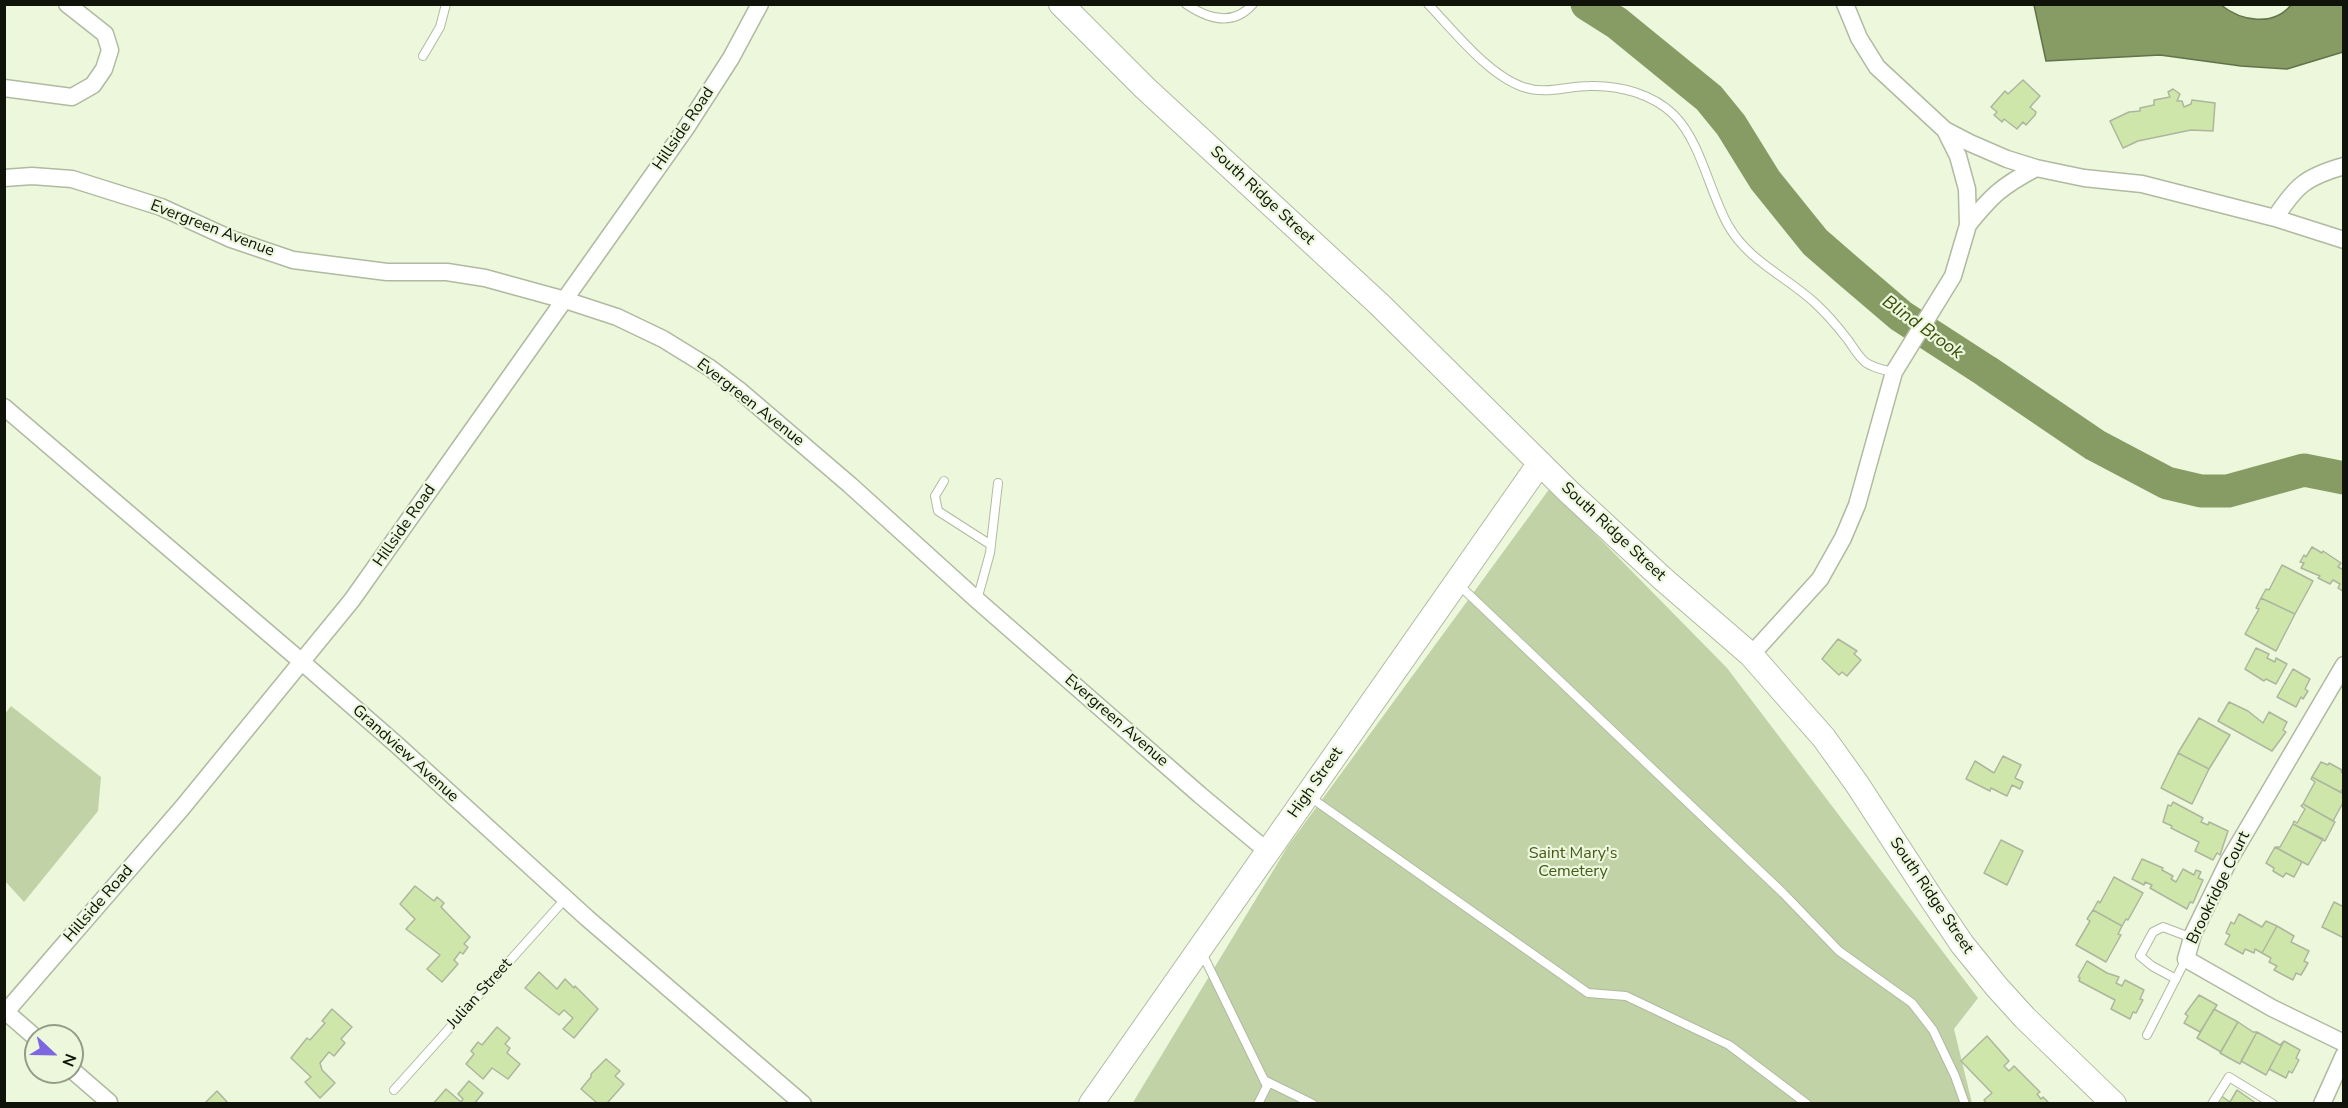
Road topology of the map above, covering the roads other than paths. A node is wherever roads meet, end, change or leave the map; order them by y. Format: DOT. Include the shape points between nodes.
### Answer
graph roads {
  1 [pos="67,4"];
  2 [pos="446,4"];
  3 [pos="760,4"];
  4 [pos="1061,4"];
  5 [pos="1186,4"];
  6 [pos="1253,4"];
  7 [pos="1428,4"];
  8 [pos="1845,4"];
  9 [pos="423,56"];
  10 [pos="4,88"];
  11 [pos="1945,130"];
  12 [pos="2343,166"];
  13 [pos="2036,168"];
  14 [pos="4,178"];
  15 [pos="2275,218"];
  16 [pos="1968,225"];
  17 [pos="2343,240"];
  18 [pos="566,300"];
  19 [pos="1894,372"];
  20 [pos="4,407"];
  21 [pos="1540,463"];
  22 [pos="944,481"];
  23 [pos="998,483"];
  24 [pos="991,545"];
  25 [pos="1457,583"];
  26 [pos="977,600"];
  27 [pos="1751,655"];
  28 [pos="302,662"];
  29 [pos="2343,665"];
  30 [pos="1307,795"];
  31 [pos="1268,851"];
  32 [pos="566,898"];
  33 [pos="2192,938"];
  34 [pos="1199,947"];
  35 [pos="2186,959"];
  36 [pos="2176,979"];
  37 [pos="5,1013"];
  38 [pos="24,1028"];
  39 [pos="2147,1035"];
  40 [pos="2343,1043"];
  41 [pos="2343,1055"];
  42 [pos="1264,1080"];
  43 [pos="84,1081"];
  44 [pos="394,1090"];
  45 [pos="109,1103"];
  46 [pos="803,1104"];
  47 [pos="1091,1104"];
  48 [pos="1258,1104"];
  49 [pos="1313,1104"];
  50 [pos="1807,1104"];
  51 [pos="1965,1104"];
  52 [pos="2114,1104"];
  53 [pos="2212,1104"];
  54 [pos="2273,1104"];
  55 [pos="2322,1104"];
  1 -- 10 [label="street" via="105,34 110,50 93,85 72,97"];
  2 -- 9 [label="lane" via="440,27"];
  3 -- 18 [label="street, Hillside Road" via="686,128"];
  4 -- 21 [label="street, South Ridge Street" via="1380,305"];
  5 -- 6 [label="lane" via="1221,20 1242,15"];
  7 -- 19 [label="lane" via="1494,70 1522,87 1546,92 1607,87 1642,95 1664,107 1692,142 1728,225 1741,244 1816,303 1864,361"];
  8 -- 11 [label="street" via="1877,67"];
  11 -- 13 [label="street"];
  11 -- 16 [label="street" via="1958,156 1966,189"];
  12 -- 15 [label="street" via="2307,180 2292,192"];
  13 -- 15 [label="street" via="2142,184"];
  13 -- 16 [label="street" via="2006,183"];
  14 -- 18 [label="street, Evergreen Avenue" via="72,179 161,207 231,239 293,260 387,272 447,272"];
  15 -- 17 [label="street"];
  16 -- 19 [label="street" via="1953,276"];
  18 -- 26 [label="street, Evergreen Avenue" via="617,317 663,339 717,374 850,485"];
  18 -- 28 [label="street, Hillside Road" via="352,600"];
  19 -- 27 [label="street" via="1857,505 1843,538 1821,579"];
  20 -- 28 [label="street, Grandview Avenue"];
  21 -- 25 [label="street, High Street"];
  21 -- 27 [label="street, South Ridge Street" via="1663,579"];
  22 -- 24 [label="lane" via="935,496 938,511"];
  23 -- 24 [label="lane"];
  24 -- 26 [label="lane"];
  25 -- 30 [label="street, High Street"];
  25 -- 51 [label="lane" via="1839,951 1911,1003 1933,1030"];
  26 -- 31 [label="street, Evergreen Avenue"];
  27 -- 52 [label="street, South Ridge Street" via="1824,738 1976,961 2025,1018"];
  28 -- 32 [label="street, Grandview Avenue"];
  28 -- 37 [label="street, Hillside Road"];
  29 -- 33 [label="street, Brookridge Court" via="2228,862"];
  30 -- 31 [label="street, High Street"];
  30 -- 50 [label="lane" via="1588,993 1626,996 1729,1045"];
  31 -- 34 [label="street, High Street"];
  32 -- 44 [label="lane, Julian Street"];
  32 -- 46 [label="street, Grandview Avenue"];
  33 -- 35 [label="street, Brookridge Court"];
  33 -- 36 [label="lane" via="2163,927 2153,932 2140,956"];
  34 -- 42 [label="lane"];
  34 -- 47 [label="street, High Street"];
  35 -- 36 [label="lane"];
  35 -- 40 [label="street, Brookridge Court"];
  36 -- 39 [label="lane"];
  37 -- 38 [label="street"];
  41 -- 55 [label="street"];
  42 -- 48 [label="lane" via="1267,1086"];
  42 -- 49 [label="lane"];
  43 -- 45 [label="street"];
  53 -- 54 [label="lane" via="2229,1077"];
}
